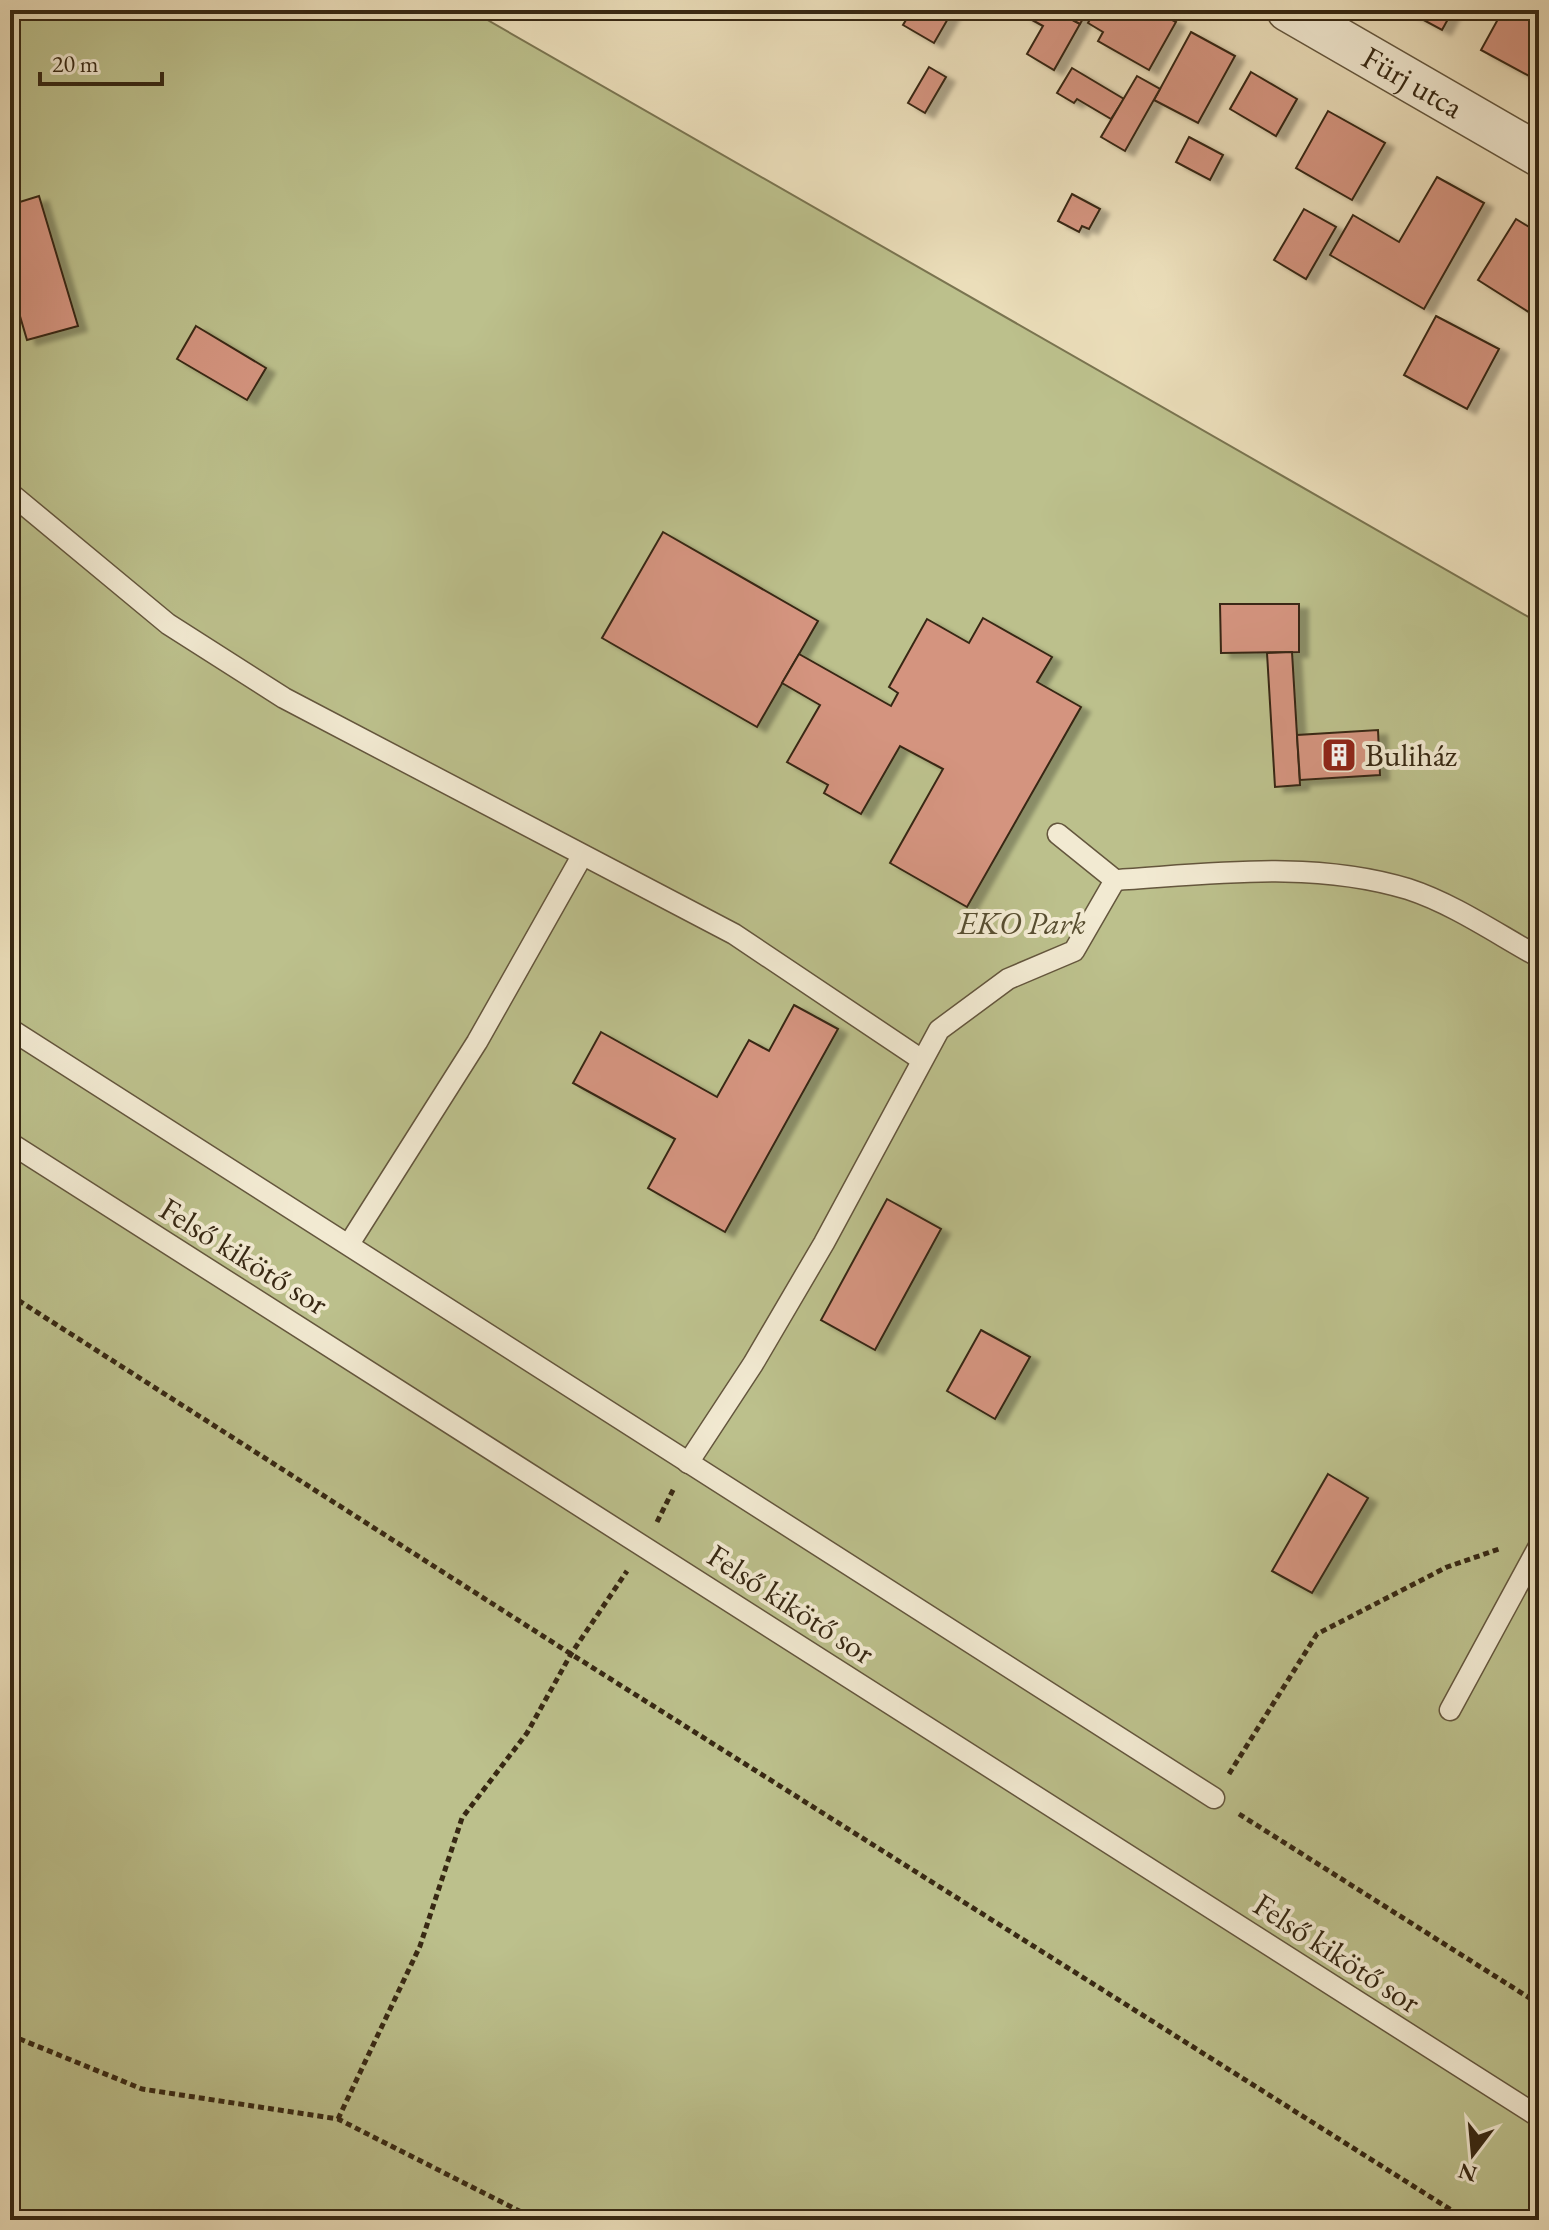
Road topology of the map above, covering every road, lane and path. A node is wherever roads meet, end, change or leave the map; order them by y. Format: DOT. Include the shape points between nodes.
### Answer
graph roads {
  1 [pos="1288,10"];
  2 [pos="1539,155"];
  3 [pos="10,493"];
  4 [pos="1058,834"];
  5 [pos="582,856"];
  6 [pos="1115,880"];
  7 [pos="1539,957"];
  8 [pos="10,1029"];
  9 [pos="922,1060"];
  10 [pos="10,1143"];
  11 [pos="349,1244"];
  12 [pos="10,1295"];
  13 [pos="688,1463"];
  14 [pos="1513,1545"];
  15 [pos="644,1546"];
  16 [pos="1539,1546"];
  17 [pos="571,1654"];
  18 [pos="1450,1710"];
  19 [pos="1214,1798"];
  20 [pos="1539,2004"];
  21 [pos="10,2035"];
  22 [pos="1539,2117"];
  23 [pos="338,2119"];
  24 [pos="537,2220"];
  25 [pos="1467,2220"];
  1 -- 2 [label="street, Fürj utca"];
  3 -- 5 [label="lane" via="168,624 284,698"];
  4 -- 6 [label="lane"];
  5 -- 9 [label="lane" via="734,934"];
  5 -- 11 [label="lane" via="469,1056"];
  6 -- 7 [label="lane" via="1257,871 1350,875 1410,890"];
  6 -- 9 [label="lane" via="1074,951 1008,979 939,1030"];
  8 -- 11 [label="lane"];
  9 -- 13 [label="lane" via="808,1270"];
  10 -- 15 [label="lane, Felső kikötő sor"];
  11 -- 13 [label="lane"];
  12 -- 17 [label="path"];
  13 -- 15 [label="path"];
  13 -- 19 [label="lane"];
  14 -- 19 [label="path" via="1447,1567 1317,1634"];
  15 -- 17 [label="path"];
  15 -- 22 [label="lane, Felső kikötő sor"];
  16 -- 18 [label="lane"];
  17 -- 23 [label="path" via="527,1733 462,1818 420,1946"];
  17 -- 25 [label="path"];
  19 -- 20 [label="path"];
  21 -- 23 [label="path" via="142,2089"];
  23 -- 24 [label="path"];
}
